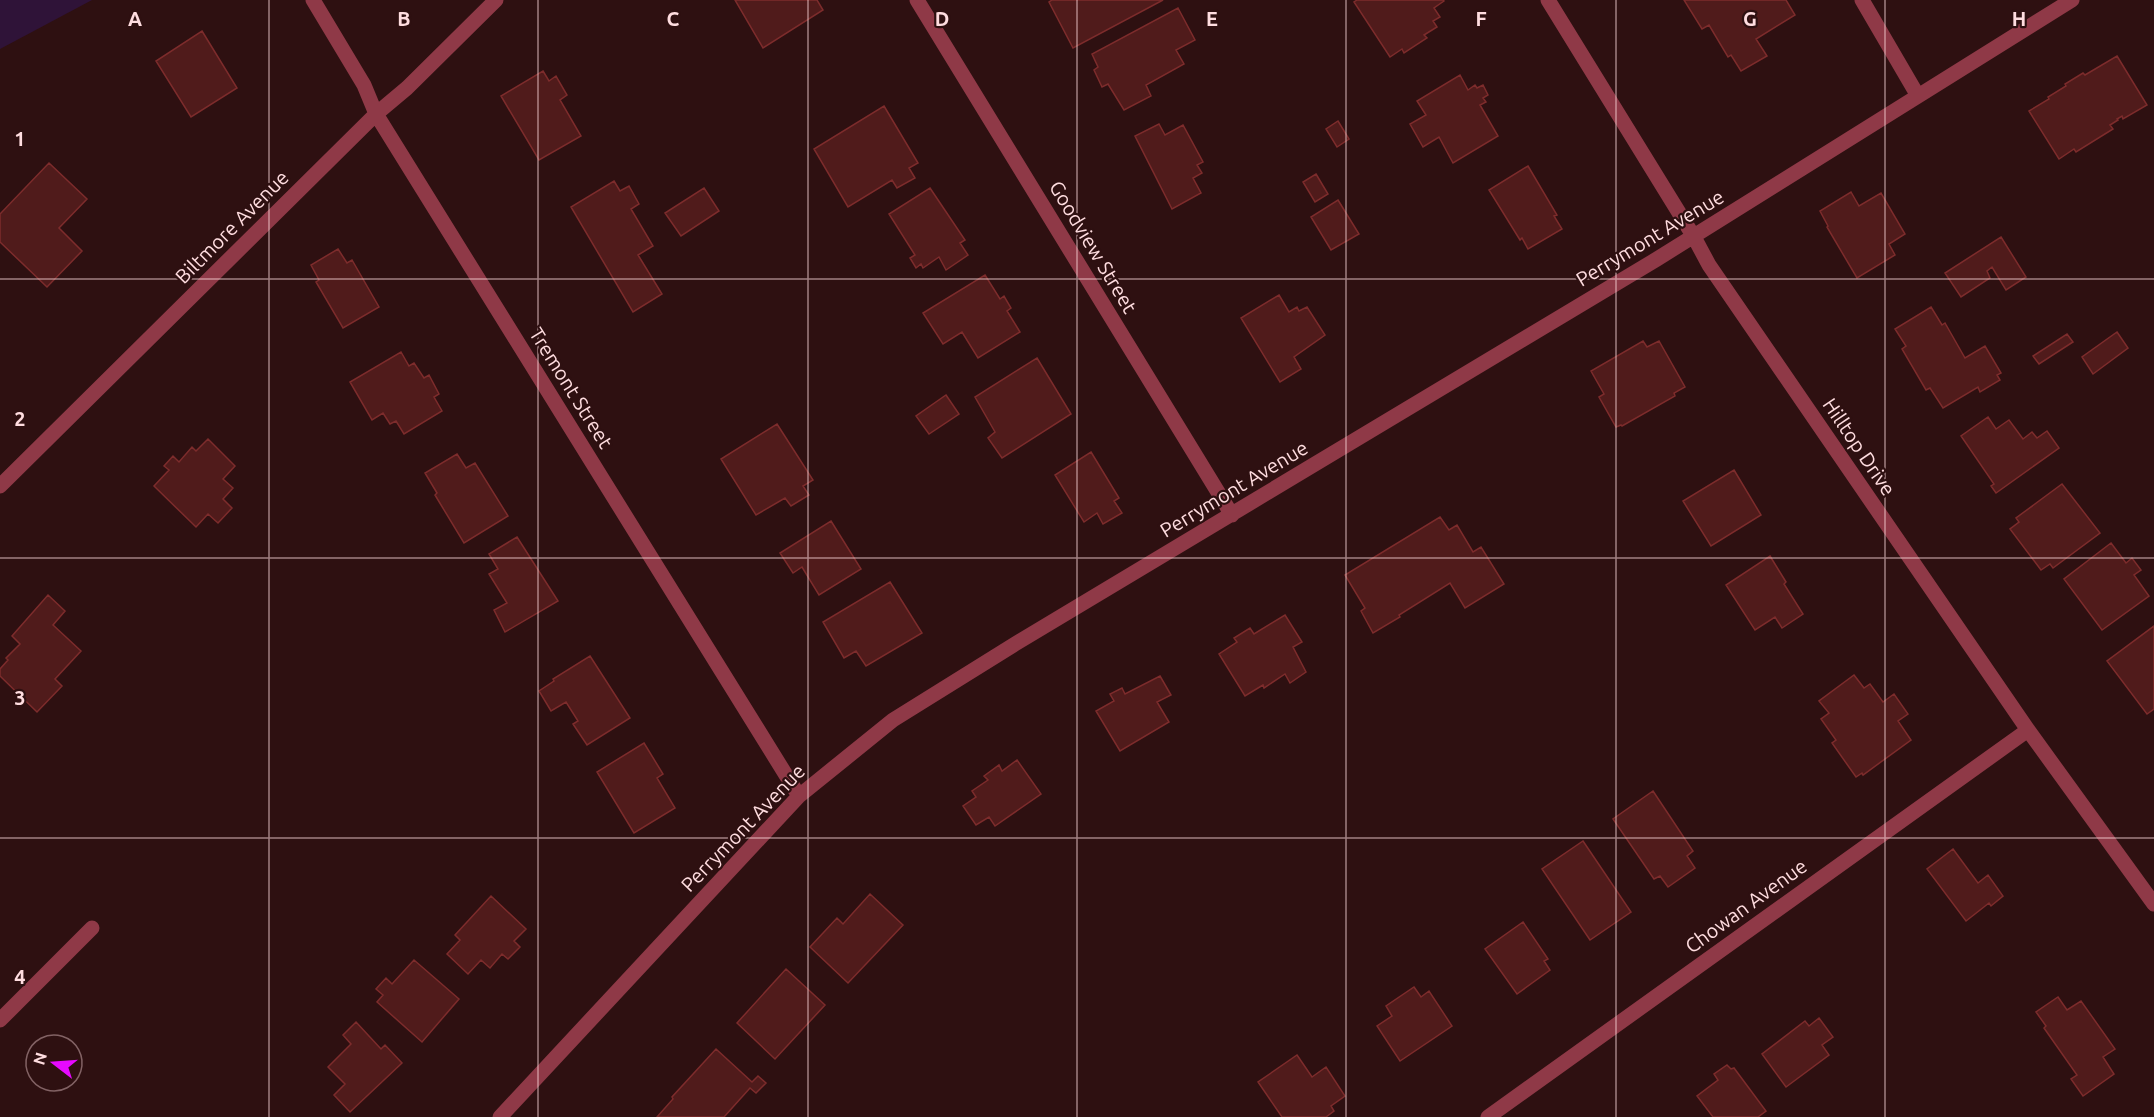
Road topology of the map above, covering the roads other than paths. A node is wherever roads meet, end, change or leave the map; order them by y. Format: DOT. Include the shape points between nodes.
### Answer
graph roads {
  1 [pos="313,0"];
  2 [pos="496,0"];
  3 [pos="917,0"];
  4 [pos="1548,0"];
  5 [pos="1862,0"];
  6 [pos="2072,0"];
  7 [pos="1918,96"];
  8 [pos="376,114"];
  9 [pos="1694,237"];
  10 [pos="0,486"];
  11 [pos="1232,515"];
  12 [pos="2028,730"];
  13 [pos="799,796"];
  14 [pos="2154,904"];
  15 [pos="92,928"];
  16 [pos="0,1020"];
  17 [pos="500,1117"];
  18 [pos="1488,1117"];
  1 -- 8 [label="street, Tremont Street" via="364,85"];
  2 -- 8 [label="street, Biltmore Avenue"];
  3 -- 11 [label="street, Goodview Street"];
  4 -- 9 [label="street, Hilltop Drive"];
  5 -- 7 [label="street"];
  6 -- 7 [label="street, Perrymont Avenue"];
  7 -- 9 [label="street, Perrymont Avenue"];
  8 -- 10 [label="street, Biltmore Avenue"];
  8 -- 13 [label="street, Tremont Street"];
  9 -- 11 [label="street, Perrymont Avenue"];
  9 -- 12 [label="street, Hilltop Drive" via="1708,265"];
  11 -- 13 [label="street, Perrymont Avenue" via="893,720"];
  12 -- 14 [label="street, Hilltop Drive"];
  12 -- 18 [label="street, Chowan Avenue"];
  13 -- 17 [label="street, Perrymont Avenue"];
  15 -- 16 [label="street"];
}
